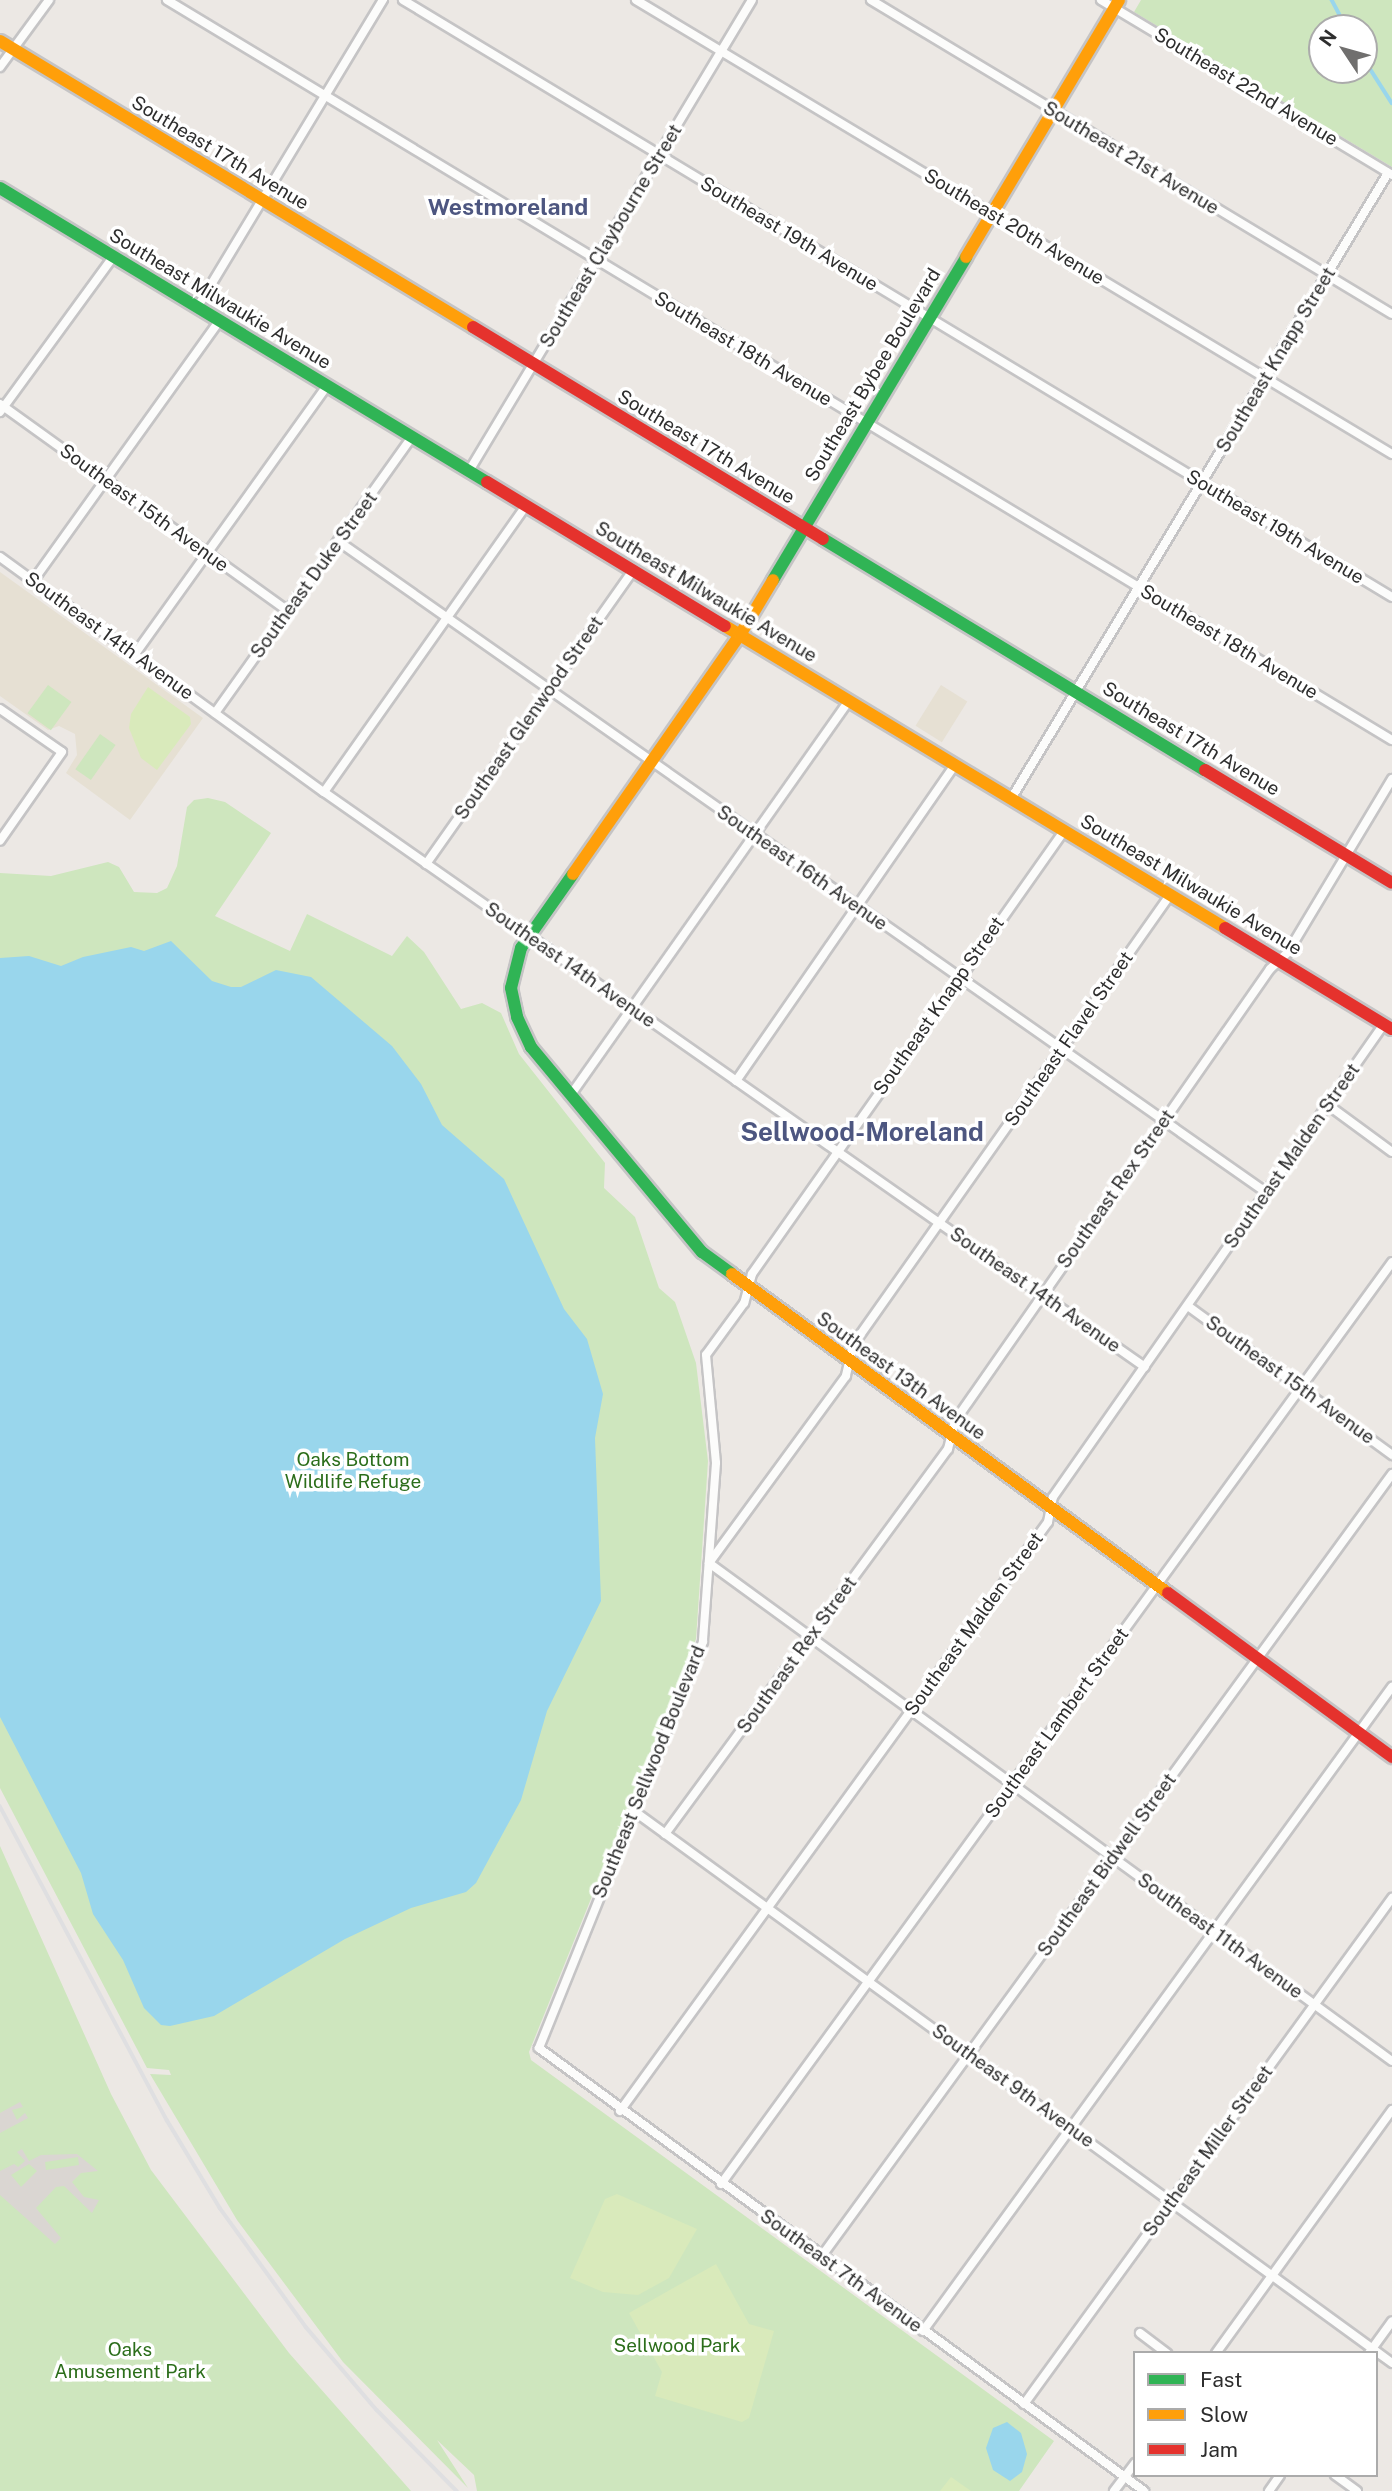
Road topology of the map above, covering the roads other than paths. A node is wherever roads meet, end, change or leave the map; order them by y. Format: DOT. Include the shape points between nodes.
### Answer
graph roads {
  1 [pos="49,0"];
  2 [pos="167,0"];
  3 [pos="383,0"];
  4 [pos="403,0"];
  5 [pos="636,0"];
  6 [pos="752,0"];
  7 [pos="871,0"];
  8 [pos="1101,0"];
  9 [pos="1117,4"];
  10 [pos="0,41"];
  11 [pos="13,50"];
  12 [pos="722,51"];
  13 [pos="0,67"];
  14 [pos="326,96"];
  15 [pos="1053,112"];
  16 [pos="659,155"];
  17 [pos="1390,174"];
  18 [pos="1,191"];
  19 [pos="262,201"];
  20 [pos="991,214"];
  21 [pos="113,257"];
  22 [pos="597,260"];
  23 [pos="1327,275"];
  24 [pos="197,308"];
  25 [pos="1392,314"];
  26 [pos="928,319"];
  27 [pos="219,321"];
  28 [pos="534,365"];
  29 [pos="1265,377"];
  30 [pos="327,386"];
  31 [pos="1,408"];
  32 [pos="865,424"];
  33 [pos="412,437"];
  34 [pos="1392,454"];
  35 [pos="468,471"];
  36 [pos="105,480"];
  37 [pos="1202,483"];
  38 [pos="526,506"];
  39 [pos="803,529"];
  40 [pos="338,541"];
  41 [pos="207,553"];
  42 [pos="0,557"];
  43 [pos="633,571"];
  44 [pos="33,581"];
  45 [pos="1139,588"];
  46 [pos="1392,597"];
  47 [pos="288,611"];
  48 [pos="447,618"];
  49 [pos="740,635"];
  50 [pos="135,654"];
  51 [pos="549,691"];
  52 [pos="1076,692"];
  53 [pos="849,701"];
  54 [pos="0,709"];
  55 [pos="215,713"];
  56 [pos="1392,740"];
  57 [pos="652,763"];
  58 [pos="955,765"];
  59 [pos="1392,779"];
  60 [pos="324,792"];
  61 [pos="1011,799"];
  62 [pos="1064,831"];
  63 [pos="754,835"];
  64 [pos="0,841"];
  65 [pos="1346,856"];
  66 [pos="426,864"];
  67 [pos="1392,883"];
  68 [pos="1170,895"];
  69 [pos="857,906"];
  70 [pos="530,936"];
  71 [pos="1279,961"];
  72 [pos="959,977"];
  73 [pos="633,1008"];
  74 [pos="1388,1026"];
  75 [pos="1062,1048"];
  76 [pos="736,1081"];
  77 [pos="570,1096"];
  78 [pos="1328,1105"];
  79 [pos="1164,1121"];
  80 [pos="838,1150"];
  81 [pos="1392,1152"];
  82 [pos="1267,1193"];
  83 [pos="940,1223"];
  84 [pos="1392,1262"];
  85 [pos="748,1288"];
  86 [pos="1040,1296"];
  87 [pos="1188,1306"];
  88 [pos="849,1361"];
  89 [pos="1145,1367"];
  90 [pos="1300,1387"];
  91 [pos="951,1436"];
  92 [pos="1392,1455"];
  93 [pos="1392,1474"];
  94 [pos="1051,1508"];
  95 [pos="709,1563"];
  96 [pos="1157,1585"];
  97 [pos="810,1637"];
  98 [pos="1258,1659"];
  99 [pos="1392,1687"];
  100 [pos="911,1711"];
  101 [pos="1359,1733"];
  102 [pos="1392,1757"];
  103 [pos="1013,1785"];
  104 [pos="634,1811"];
  105 [pos="665,1834"];
  106 [pos="1112,1857"];
  107 [pos="1392,1898"];
  108 [pos="767,1908"];
  109 [pos="1214,1931"];
  110 [pos="869,1981"];
  111 [pos="1314,2005"];
  112 [pos="539,2050"];
  113 [pos="969,2055"];
  114 [pos="1392,2061"];
  115 [pos="1392,2110"];
  116 [pos="620,2111"];
  117 [pos="1070,2127"];
  118 [pos="721,2184"];
  119 [pos="1171,2202"];
  120 [pos="821,2257"];
  121 [pos="1272,2275"];
  122 [pos="1392,2321"];
  123 [pos="923,2331"];
  124 [pos="1140,2333"];
  125 [pos="1164,2351"];
  126 [pos="1217,2351"];
  127 [pos="1370,2351"];
  128 [pos="1024,2404"];
  129 [pos="1133,2466"];
  130 [pos="1124,2477"];
  131 [pos="1338,2477"];
  132 [pos="1114,2491"];
  133 [pos="1144,2491"];
  134 [pos="1357,2491"];
  1 -- 11 [label="street"];
  2 -- 14 [label="street, Southeast 18th Avenue"];
  3 -- 14 [label="street"];
  4 -- 16 [label="street, Southeast 19th Avenue"];
  5 -- 12 [label="street, Southeast 20th Avenue"];
  6 -- 12 [label="street, Southeast Claybourne Street"];
  7 -- 15 [label="street, Southeast 21st Avenue"];
  8 -- 9 [label="street, Southeast 22nd Avenue"];
  9 -- 15 [label="street, Southeast Bybee Boulevard"];
  9 -- 17 [label="street, Southeast 22nd Avenue"];
  10 -- 11 [label="street, Southeast 17th Avenue"];
  11 -- 13 [label="street"];
  11 -- 19 [label="street, Southeast 17th Avenue"];
  12 -- 16 [label="street, Southeast Claybourne Street"];
  12 -- 20 [label="street, Southeast 20th Avenue"];
  14 -- 19 [label="street"];
  14 -- 22 [label="street, Southeast 18th Avenue"];
  15 -- 20 [label="street, Southeast Bybee Boulevard"];
  15 -- 23 [label="street, Southeast 21st Avenue"];
  16 -- 22 [label="street, Southeast Claybourne Street"];
  16 -- 26 [label="street, Southeast 19th Avenue"];
  17 -- 23 [label="street, Southeast Knapp Street"];
  18 -- 21 [label="street, Southeast Milwaukie Avenue"];
  19 -- 24 [label="street"];
  19 -- 28 [label="street, Southeast 17th Avenue"];
  20 -- 26 [label="street, Southeast Bybee Boulevard"];
  20 -- 29 [label="street, Southeast 20th Avenue"];
  21 -- 24 [label="street, Southeast Milwaukie Avenue"];
  21 -- 31 [label="street"];
  22 -- 28 [label="street, Southeast Claybourne Street"];
  22 -- 32 [label="street, Southeast 18th Avenue"];
  23 -- 25 [label="street, Southeast 21st Avenue"];
  23 -- 29 [label="street, Southeast Knapp Street"];
  24 -- 27 [label="street, Southeast Milwaukie Avenue"];
  26 -- 32 [label="street, Southeast Bybee Boulevard"];
  26 -- 37 [label="street, Southeast 19th Avenue"];
  27 -- 30 [label="street, Southeast Milwaukie Avenue"];
  27 -- 36 [label="street"];
  28 -- 35 [label="street, Southeast Claybourne Street"];
  28 -- 39 [label="street, Southeast 17th Avenue"];
  29 -- 34 [label="street, Southeast 20th Avenue"];
  29 -- 37 [label="street, Southeast Knapp Street"];
  30 -- 33 [label="street, Southeast Milwaukie Avenue"];
  30 -- 41 [label="street"];
  31 -- 36 [label="street, Southeast 15th Avenue"];
  32 -- 39 [label="street, Southeast Bybee Boulevard"];
  32 -- 45 [label="street, Southeast 18th Avenue"];
  33 -- 35 [label="street, Southeast Milwaukie Avenue"];
  33 -- 40 [label="street, Southeast Duke Street"];
  35 -- 38 [label="street, Southeast Milwaukie Avenue"];
  36 -- 41 [label="street, Southeast 15th Avenue"];
  36 -- 44 [label="street"];
  37 -- 45 [label="street, Southeast Knapp Street"];
  37 -- 46 [label="street, Southeast 19th Avenue"];
  38 -- 43 [label="street, Southeast Milwaukie Avenue"];
  38 -- 48 [label="street"];
  39 -- 49 [label="street, Southeast Bybee Boulevard"];
  39 -- 52 [label="street, Southeast 17th Avenue"];
  40 -- 47 [label="street, Southeast Duke Street"];
  40 -- 48 [label="street, Southeast 16th Avenue"];
  41 -- 47 [label="street, Southeast 15th Avenue"];
  41 -- 50 [label="street"];
  42 -- 44 [label="street, Southeast 14th Avenue"];
  43 -- 49 [label="street, Southeast Milwaukie Avenue"];
  43 -- 51 [label="street, Southeast Glenwood Street"];
  44 -- 50 [label="street, Southeast 14th Avenue"];
  45 -- 52 [label="street, Southeast Knapp Street"];
  45 -- 56 [label="street, Southeast 18th Avenue"];
  47 -- 55 [label="street, Southeast Duke Street"];
  48 -- 51 [label="street, Southeast 16th Avenue"];
  48 -- 60 [label="street"];
  49 -- 53 [label="street, Southeast Milwaukie Avenue"];
  49 -- 57 [label="street, Southeast Bybee Boulevard"];
  50 -- 55 [label="street, Southeast 14th Avenue"];
  51 -- 57 [label="street, Southeast 16th Avenue"];
  51 -- 66 [label="street, Southeast Glenwood Street"];
  52 -- 61 [label="street, Southeast Knapp Street"];
  52 -- 65 [label="street, Southeast 17th Avenue"];
  53 -- 58 [label="street, Southeast Milwaukie Avenue"];
  53 -- 63 [label="street"];
  54 -- 64 [label="street" via="62,752"];
  55 -- 60 [label="street, Southeast 14th Avenue"];
  57 -- 63 [label="street, Southeast 16th Avenue"];
  57 -- 70 [label="street, Southeast Bybee Boulevard"];
  58 -- 61 [label="street, Southeast Milwaukie Avenue"];
  58 -- 69 [label="street"];
  59 -- 65 [label="street, Southeast Rex Street"];
  60 -- 66 [label="street, Southeast 14th Avenue"];
  61 -- 62 [label="street, Southeast Milwaukie Avenue"];
  62 -- 68 [label="street, Southeast Milwaukie Avenue"];
  62 -- 72 [label="street, Southeast Knapp Street"];
  63 -- 69 [label="street, Southeast 16th Avenue"];
  63 -- 73 [label="street"];
  65 -- 67 [label="street, Southeast 17th Avenue"];
  65 -- 71 [label="street, Southeast Rex Street"];
  66 -- 70 [label="street, Southeast 14th Avenue"];
  68 -- 71 [label="street, Southeast Milwaukie Avenue"];
  68 -- 75 [label="street, Southeast Flavel Street"];
  69 -- 72 [label="street, Southeast 16th Avenue"];
  69 -- 76 [label="street"];
  70 -- 73 [label="street, Southeast 14th Avenue"];
  70 -- 77 [label="street, Southeast 13th Avenue" via="513,970 511,988 517,1017 531,1047"];
  71 -- 74 [label="street, Southeast Milwaukie Avenue"];
  71 -- 79 [label="street, Southeast Rex Street"];
  72 -- 75 [label="street, Southeast 16th Avenue"];
  72 -- 80 [label="street, Southeast Knapp Street"];
  73 -- 76 [label="street, Southeast 14th Avenue"];
  73 -- 77 [label="street"];
  74 -- 78 [label="street, Southeast Malden Street"];
  75 -- 79 [label="street, Southeast 16th Avenue"];
  75 -- 83 [label="street, Southeast Flavel Street"];
  76 -- 80 [label="street, Southeast 14th Avenue"];
  77 -- 85 [label="street, Southeast 13th Avenue" via="682,1232"];
  78 -- 81 [label="street"];
  78 -- 82 [label="street, Southeast Malden Street"];
  79 -- 82 [label="street, Southeast 16th Avenue"];
  79 -- 86 [label="street, Southeast Rex Street"];
  80 -- 83 [label="street, Southeast 14th Avenue"];
  80 -- 85 [label="street, Southeast Knapp Street" via="752,1274"];
  82 -- 87 [label="street, Southeast Malden Street"];
  83 -- 86 [label="street, Southeast 14th Avenue"];
  83 -- 88 [label="street, Southeast Flavel Street" via="853,1345"];
  84 -- 90 [label="street, Southeast Lambert Street"];
  85 -- 88 [label="street, Southeast 13th Avenue"];
  85 -- 95 [label="street, Southeast Sellwood Boulevard" via="744,1303 705,1357 716,1463"];
  86 -- 89 [label="street, Southeast 14th Avenue"];
  86 -- 91 [label="street, Southeast Rex Street" via="955,1421"];
  87 -- 89 [label="street, Southeast Malden Street"];
  87 -- 90 [label="street, Southeast 15th Avenue"];
  88 -- 91 [label="street, Southeast 13th Avenue"];
  88 -- 95 [label="street, Southeast Flavel Street" via="846,1376"];
  89 -- 94 [label="street, Southeast Malden Street" via="1053,1497"];
  90 -- 92 [label="street, Southeast 15th Avenue"];
  90 -- 96 [label="street, Southeast Lambert Street"];
  91 -- 94 [label="street, Southeast 13th Avenue"];
  91 -- 97 [label="street, Southeast Rex Street" via="948,1449"];
  93 -- 98 [label="street, Southeast Bidwell Street"];
  94 -- 96 [label="street, Southeast 13th Avenue"];
  94 -- 100 [label="street, Southeast Malden Street" via="1048,1521"];
  95 -- 97 [label="street, Southeast 11th Avenue"];
  95 -- 104 [label="street, Southeast Sellwood Boulevard" via="703,1642"];
  96 -- 98 [label="street, Southeast 13th Avenue"];
  96 -- 103 [label="street, Southeast Lambert Street"];
  97 -- 100 [label="street, Southeast 11th Avenue"];
  97 -- 105 [label="street, Southeast Rex Street"];
  98 -- 101 [label="street, Southeast 13th Avenue"];
  98 -- 106 [label="street, Southeast Bidwell Street"];
  99 -- 101 [label="street"];
  100 -- 103 [label="street, Southeast 11th Avenue"];
  100 -- 108 [label="street, Southeast Malden Street"];
  101 -- 102 [label="street, Southeast 13th Avenue"];
  101 -- 109 [label="street"];
  103 -- 106 [label="street, Southeast 11th Avenue"];
  103 -- 110 [label="street, Southeast Lambert Street"];
  104 -- 105 [label="street, Southeast 9th Avenue"];
  104 -- 112 [label="street, Southeast Sellwood Boulevard"];
  105 -- 108 [label="street, Southeast 9th Avenue"];
  106 -- 109 [label="street, Southeast 11th Avenue"];
  106 -- 113 [label="street, Southeast Bidwell Street"];
  107 -- 111 [label="street, Southeast Miller Street"];
  108 -- 110 [label="street, Southeast 9th Avenue"];
  108 -- 116 [label="street, Southeast Malden Street"];
  109 -- 111 [label="street, Southeast 11th Avenue"];
  109 -- 117 [label="street"];
  110 -- 113 [label="street, Southeast 9th Avenue"];
  110 -- 118 [label="street, Southeast Lambert Street"];
  111 -- 114 [label="street, Southeast 11th Avenue"];
  111 -- 119 [label="street, Southeast Miller Street"];
  112 -- 116 [label="street, Southeast 7th Avenue"];
  113 -- 117 [label="street, Southeast 9th Avenue"];
  113 -- 120 [label="street, Southeast Bidwell Street"];
  115 -- 121 [label="street"];
  116 -- 118 [label="street, Southeast 7th Avenue"];
  117 -- 119 [label="street, Southeast 9th Avenue"];
  117 -- 123 [label="street"];
  118 -- 120 [label="street, Southeast 7th Avenue"];
  119 -- 121 [label="street, Southeast 9th Avenue"];
  119 -- 128 [label="street, Southeast Miller Street"];
  120 -- 123 [label="street, Southeast 7th Avenue"];
  121 -- 126 [label="street"];
  121 -- 127 [label="street, Southeast 9th Avenue"];
  122 -- 127 [label="street"];
  123 -- 128 [label="street, Southeast 7th Avenue"];
  124 -- 125 [label="street"];
  128 -- 130 [label="street, Southeast 7th Avenue"];
  129 -- 130 [label="street"];
  130 -- 132 [label="street"];
  130 -- 133 [label="street, Southeast 7th Avenue"];
  131 -- 134 [label="street"];
}
